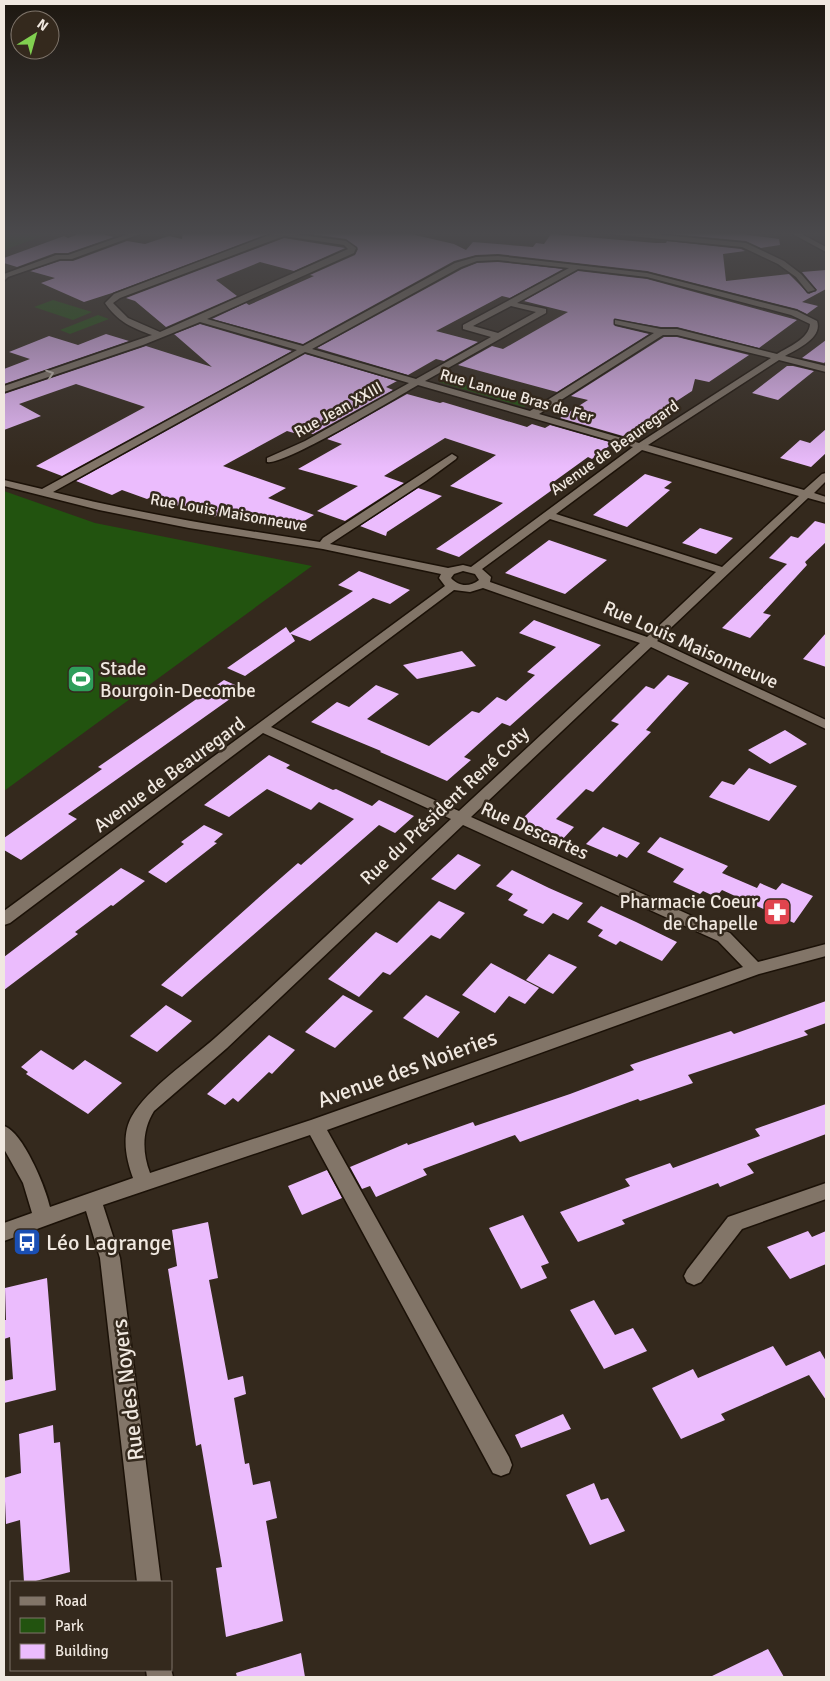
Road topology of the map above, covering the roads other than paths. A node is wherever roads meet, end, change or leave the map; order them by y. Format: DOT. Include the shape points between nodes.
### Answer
graph roads {
  1 [pos="113,310"];
  2 [pos="218,310"];
  3 [pos="374,310"];
  4 [pos="495,310"];
  5 [pos="541,310"];
  6 [pos="784,310"];
  7 [pos="199,319"];
  8 [pos="618,322"];
  9 [pos="661,332"];
  10 [pos="160,335"];
  11 [pos="499,336"];
  12 [pos="304,349"];
  13 [pos="777,357"];
  14 [pos="826,369"];
  15 [pos="418,382"];
  16 [pos="4,389"];
  17 [pos="531,414"];
  18 [pos="641,446"];
  19 [pos="452,457"];
  20 [pos="271,460"];
  21 [pos="826,476"];
  22 [pos="4,483"];
  23 [pos="43,493"];
  24 [pos="807,494"];
  25 [pos="826,500"];
  26 [pos="548,514"];
  27 [pos="323,546"];
  28 [pos="474,570"];
  29 [pos="724,571"];
  30 [pos="451,579"];
  31 [pos="482,584"];
  32 [pos="649,642"];
  33 [pos="826,725"];
  34 [pos="262,728"];
  35 [pos="459,818"];
  36 [pos="4,919"];
  37 [pos="826,950"];
  38 [pos="755,969"];
  39 [pos="315,1126"];
  40 [pos="4,1134"];
  41 [pos="144,1183"];
  42 [pos="826,1191"];
  43 [pos="92,1200"];
  44 [pos="44,1218"];
  45 [pos="4,1232"];
  46 [pos="694,1276"];
  47 [pos="501,1465"];
  48 [pos="149,1581"];
  1 -- 10 [label="street" via="134,326"];
  2 -- 7 [label="street"];
  3 -- 12 [label="street"];
  4 -- 11 [label="street" via="466,327"];
  5 -- 11 [label="street, Rue Jean XXIII"];
  6 -- 13 [label="street, Avenue de Beauregard" via="809,319 815,329"];
  7 -- 10 [label="street"];
  7 -- 12 [label="street, Rue Lanoue Bras de Fer"];
  8 -- 9 [label="street"];
  9 -- 13 [label="street" via="677,332"];
  9 -- 17 [label="street"];
  16 -- 10 [label="street, one-way"];
  11 -- 15 [label="street, Rue Jean XXIII"];
  12 -- 15 [label="street, Rue Lanoue Bras de Fer"];
  12 -- 23 [label="street"];
  13 -- 14 [label="street"];
  13 -- 18 [label="street, Avenue de Beauregard"];
  15 -- 17 [label="street, Rue Lanoue Bras de Fer"];
  15 -- 20 [label="street, Rue Jean XXIII" via="309,443"];
  17 -- 18 [label="street, Rue Lanoue Bras de Fer"];
  18 -- 24 [label="street, Rue Lanoue Bras de Fer"];
  18 -- 26 [label="street, Avenue de Beauregard"];
  19 -- 27 [label="street" via="327,540"];
  21 -- 24 [label="street, Rue du Président René Coty"];
  22 -- 23 [label="street, Rue Louis Maisonneuve"];
  23 -- 27 [label="street, Rue Louis Maisonneuve" via="99,507"];
  24 -- 25 [label="street, Rue Lanoue Bras de Fer"];
  24 -- 29 [label="street, Rue du Président René Coty"];
  26 -- 28 [label="street, Avenue de Beauregard"];
  26 -- 29 [label="street"];
  27 -- 30 [label="street, Rue Louis Maisonneuve"];
  28 -- 30 [label="street" via="463,568"];
  28 -- 31 [label="street" via="485,577"];
  29 -- 32 [label="street, Rue du Président René Coty"];
  30 -- 31 [label="street" via="469,588"];
  30 -- 34 [label="street, Avenue de Beauregard"];
  31 -- 32 [label="street, Rue Louis Maisonneuve"];
  32 -- 33 [label="street, Rue Louis Maisonneuve"];
  32 -- 35 [label="street, Rue du Président René Coty"];
  34 -- 35 [label="street, Rue Descartes"];
  34 -- 36 [label="street, Avenue de Beauregard"];
  35 -- 38 [label="street, Rue Descartes" via="724,937"];
  35 -- 41 [label="street, Rue du Président René Coty" via="221,1043 148,1106 138,1120 135,1137 137,1164"];
  37 -- 38 [label="street, Avenue des Noieries"];
  38 -- 39 [label="street, Avenue des Noieries"];
  39 -- 41 [label="street, Avenue des Noieries"];
  39 -- 47 [label="street"];
  40 -- 44 [label="street" via="30,1172"];
  41 -- 43 [label="street, Avenue des Noieries"];
  42 -- 46 [label="street" via="736,1223"];
  43 -- 44 [label="street, Avenue des Noieries"];
  43 -- 48 [label="street, Rue des Noyers" via="110,1258"];
  44 -- 45 [label="street, Avenue des Noieries"];
}
